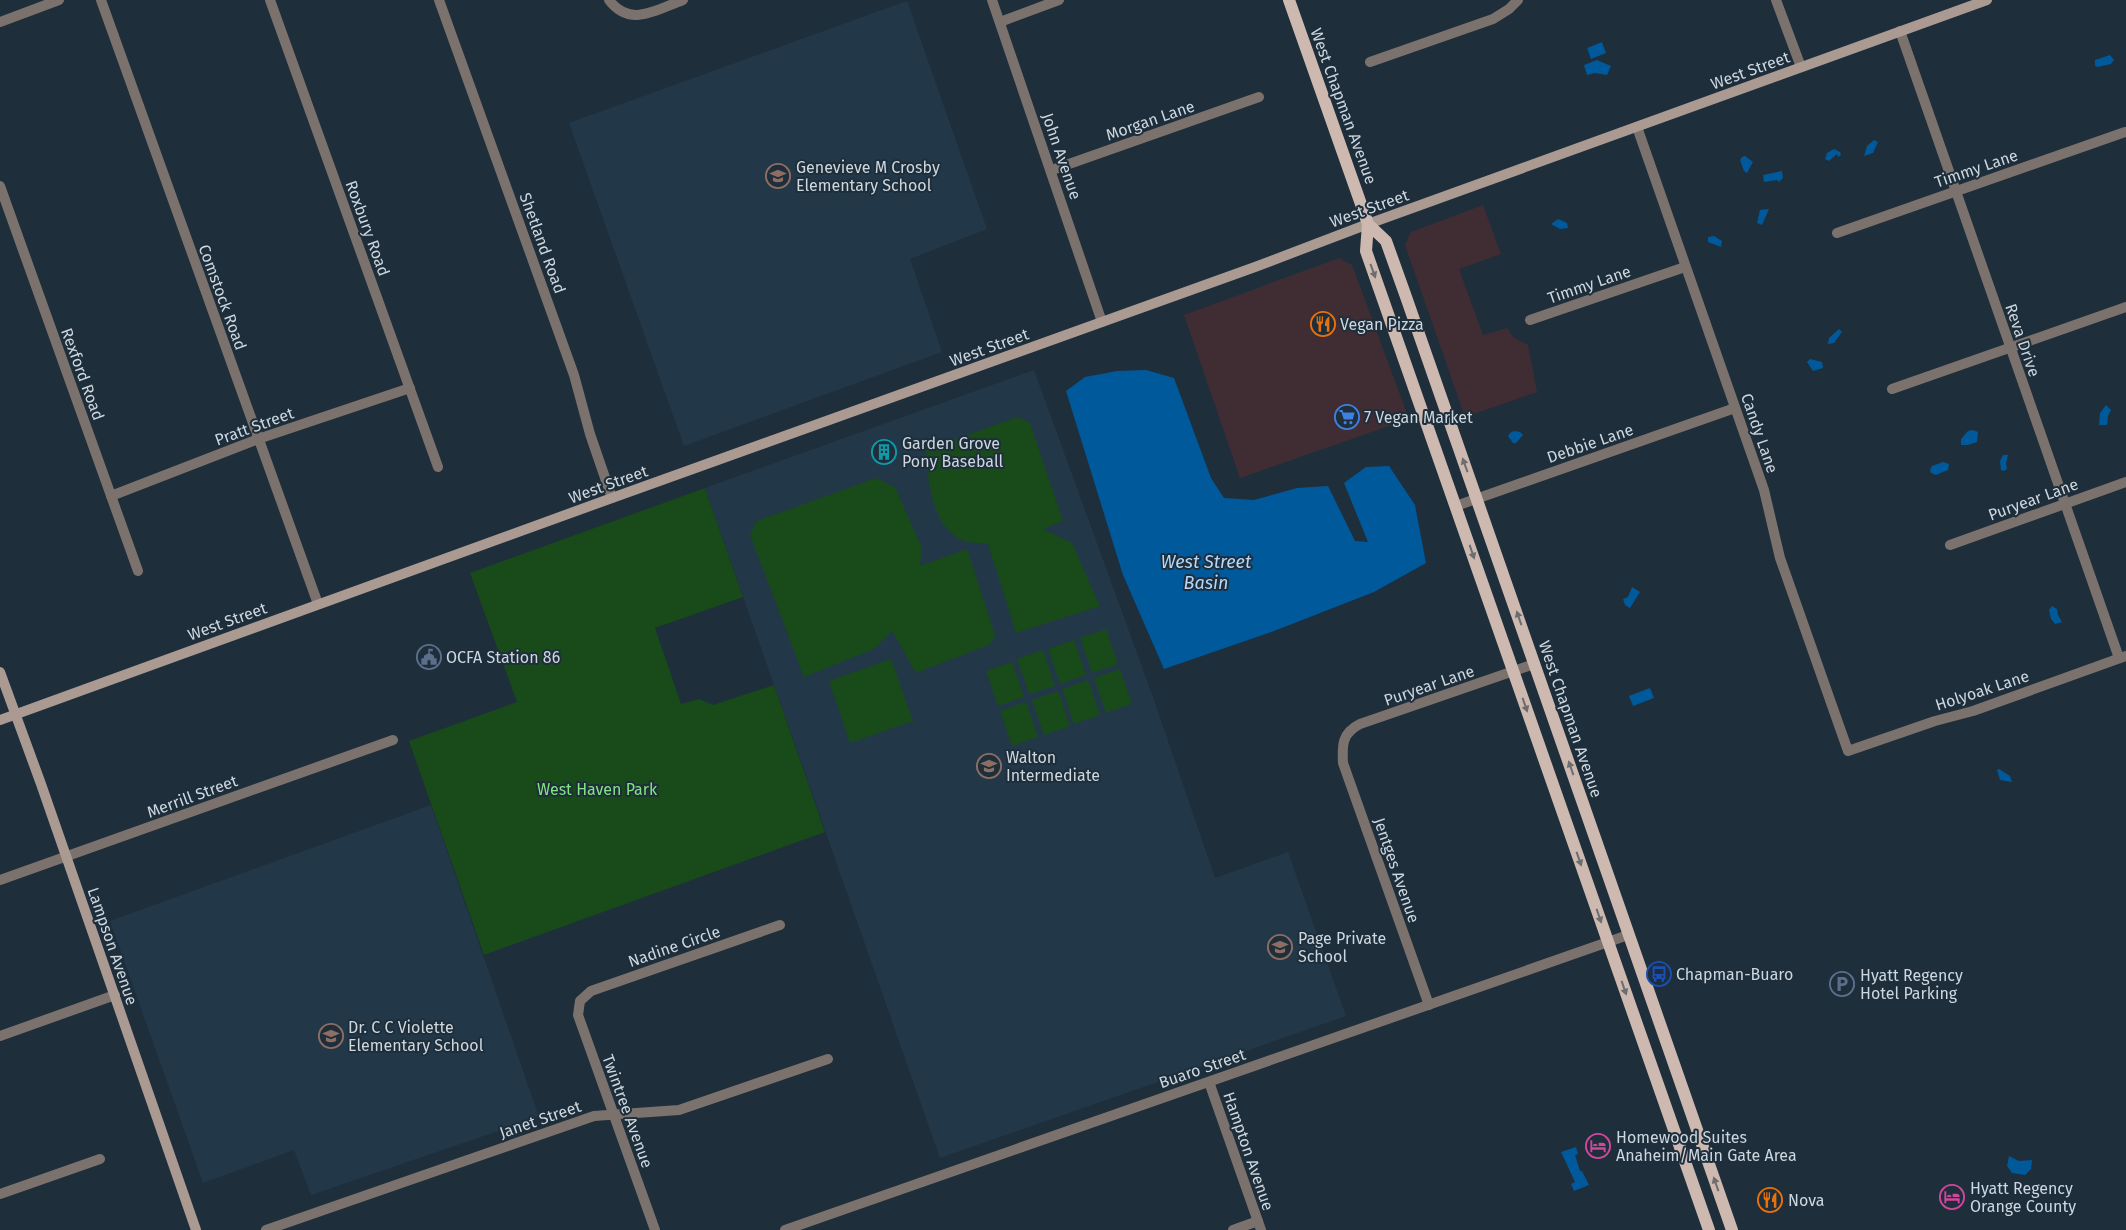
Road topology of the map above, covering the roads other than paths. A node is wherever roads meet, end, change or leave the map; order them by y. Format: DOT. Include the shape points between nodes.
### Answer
graph roads {
  1 [pos="58,0"];
  2 [pos="101,0"];
  3 [pos="270,0"];
  4 [pos="439,0"];
  5 [pos="609,0"];
  6 [pos="683,0"];
  7 [pos="992,0"];
  8 [pos="1059,0"];
  9 [pos="1289,0"];
  10 [pos="1518,0"];
  11 [pos="1776,0"];
  12 [pos="1987,0"];
  13 [pos="45,2"];
  14 [pos="0,22"];
  15 [pos="1000,22"];
  16 [pos="1900,31"];
  17 [pos="1370,62"];
  18 [pos="1801,67"];
  19 [pos="1259,98"];
  20 [pos="1637,127"];
  21 [pos="2125,132"];
  22 [pos="1052,170"];
  23 [pos="0,186"];
  24 [pos="1955,192"];
  25 [pos="1368,224"];
  26 [pos="1837,233"];
  27 [pos="1686,267"];
  28 [pos="2126,307"];
  29 [pos="1530,320"];
  30 [pos="1102,322"];
  31 [pos="2010,348"];
  32 [pos="410,388"];
  33 [pos="1892,389"];
  34 [pos="1735,408"];
  35 [pos="258,439"];
  36 [pos="438,467"];
  37 [pos="2126,482"];
  38 [pos="111,496"];
  39 [pos="612,498"];
  40 [pos="1477,499"];
  41 [pos="2066,503"];
  42 [pos="1456,506"];
  43 [pos="1950,545"];
  44 [pos="138,571"];
  45 [pos="318,604"];
  46 [pos="2123,657"];
  47 [pos="1534,664"];
  48 [pos="1514,671"];
  49 [pos="0,672"];
  50 [pos="16,715"];
  51 [pos="0,720"];
  52 [pos="393,740"];
  53 [pos="1342,745"];
  54 [pos="1848,751"];
  55 [pos="66,856"];
  56 [pos="0,880"];
  57 [pos="780,925"];
  58 [pos="1628,935"];
  59 [pos="1608,942"];
  60 [pos="115,995"];
  61 [pos="580,1001"];
  62 [pos="1429,1005"];
  63 [pos="0,1036"];
  64 [pos="828,1059"];
  65 [pos="1210,1082"];
  66 [pos="613,1114"];
  67 [pos="100,1158"];
  68 [pos="0,1194"];
  69 [pos="1259,1226"];
  70 [pos="196,1230"];
  71 [pos="266,1230"];
  72 [pos="655,1230"];
  73 [pos="785,1230"];
  74 [pos="1233,1230"];
  75 [pos="1709,1230"];
  76 [pos="1732,1230"];
  1 -- 13 [label="street"];
  2 -- 35 [label="street, Comstock Road"];
  3 -- 32 [label="street, Roxbury Road"];
  4 -- 39 [label="street, Shetland Road" via="574,375"];
  5 -- 6 [label="street" via="630,16 640,16"];
  7 -- 15 [label="street, John Avenue"];
  8 -- 15 [label="street"];
  9 -- 25 [label="main road, West Chapman Avenue"];
  10 -- 17 [label="street" via="1494,19"];
  11 -- 18 [label="street"];
  12 -- 16 [label="main road, West Street"];
  13 -- 14 [label="street"];
  15 -- 22 [label="street, John Avenue"];
  16 -- 18 [label="main road, West Street"];
  16 -- 24 [label="street, Reva Drive"];
  18 -- 20 [label="main road, West Street"];
  19 -- 22 [label="street, Morgan Lane"];
  20 -- 25 [label="main road, West Street"];
  20 -- 27 [label="street, Candy Lane"];
  21 -- 24 [label="street, Timmy Lane"];
  22 -- 30 [label="street, John Avenue"];
  23 -- 38 [label="street, Rexford Road"];
  24 -- 26 [label="street, Timmy Lane"];
  24 -- 31 [label="street, Reva Drive"];
  25 -- 30 [label="main road, West Street"];
  40 -- 25 [label="main road, West Chapman Avenue, one-way" via="1386,241"];
  25 -- 42 [label="main road, West Chapman Avenue, one-way" via="1366,251"];
  27 -- 29 [label="street, Timmy Lane"];
  27 -- 34 [label="street, Candy Lane"];
  28 -- 31 [label="street"];
  30 -- 39 [label="main road, West Street"];
  31 -- 33 [label="street"];
  31 -- 41 [label="street, Reva Drive"];
  32 -- 35 [label="street, Pratt Street"];
  32 -- 36 [label="street, Roxbury Road"];
  34 -- 40 [label="street, Debbie Lane"];
  34 -- 54 [label="street, Candy Lane" via="1764,490 1780,558"];
  35 -- 38 [label="street, Pratt Street"];
  35 -- 45 [label="street, Comstock Road"];
  37 -- 41 [label="street, Puryear Lane"];
  38 -- 44 [label="street, Rexford Road"];
  39 -- 45 [label="main road, West Street"];
  40 -- 42 [label="street, Debbie Lane"];
  47 -- 40 [label="main road, West Chapman Avenue, one-way"];
  41 -- 43 [label="street, Puryear Lane"];
  41 -- 46 [label="street, Reva Drive"];
  42 -- 48 [label="main road, West Chapman Avenue, one-way"];
  45 -- 50 [label="main road, West Street"];
  46 -- 54 [label="street, Holyoak Lane"];
  47 -- 48 [label="street, Puryear Lane"];
  58 -- 47 [label="main road, West Chapman Avenue, one-way"];
  48 -- 53 [label="street, Puryear Lane" via="1360,724 1346,734"];
  48 -- 59 [label="main road, West Chapman Avenue, one-way"];
  49 -- 50 [label="main road, Lampson Avenue"];
  50 -- 51 [label="main road, West Street"];
  50 -- 55 [label="main road, Lampson Avenue"];
  52 -- 55 [label="street, Merrill Street"];
  53 -- 62 [label="street, Jentges Avenue" via="1343,763"];
  55 -- 56 [label="street, Merrill Street"];
  55 -- 60 [label="main road, Lampson Avenue"];
  57 -- 61 [label="street, Nadine Circle" via="591,991"];
  58 -- 59 [label="street, Buaro Street"];
  76 -- 58 [label="main road, West Chapman Avenue, one-way"];
  59 -- 62 [label="street, Buaro Street"];
  59 -- 75 [label="main road, West Chapman Avenue, one-way"];
  60 -- 63 [label="street"];
  60 -- 70 [label="main road, Lampson Avenue"];
  61 -- 66 [label="street, Twintree Avenue" via="578,1014"];
  62 -- 65 [label="street, Buaro Street"];
  64 -- 66 [label="street, Janet Street" via="679,1110"];
  65 -- 69 [label="street, Hampton Avenue"];
  65 -- 73 [label="street, Buaro Street"];
  66 -- 71 [label="street, Janet Street" via="594,1116"];
  66 -- 72 [label="street, Twintree Avenue"];
  67 -- 68 [label="street"];
  69 -- 74 [label="street"];
}
